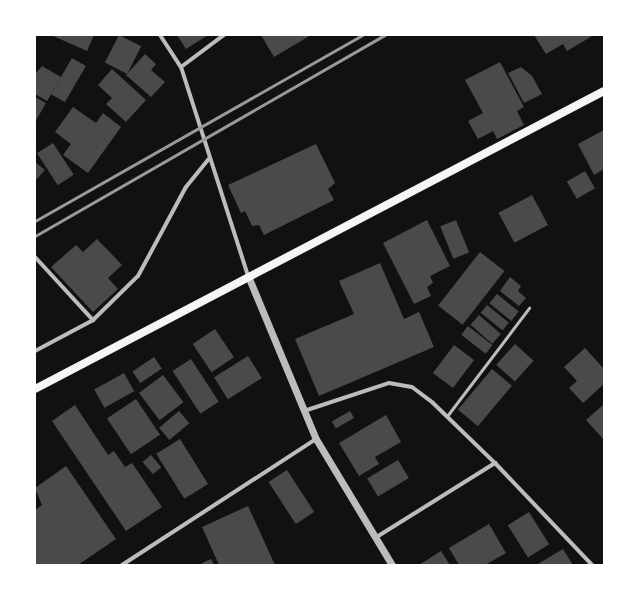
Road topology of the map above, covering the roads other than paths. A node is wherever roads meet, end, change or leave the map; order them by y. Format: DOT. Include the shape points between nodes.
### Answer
graph roads {
  1 [pos="160,35"];
  2 [pos="224,35"];
  3 [pos="180,67"];
  4 [pos="604,91"];
  5 [pos="210,159"];
  6 [pos="35,257"];
  7 [pos="248,276"];
  8 [pos="529,308"];
  9 [pos="93,320"];
  10 [pos="35,351"];
  11 [pos="35,389"];
  12 [pos="304,411"];
  13 [pos="447,416"];
  14 [pos="316,439"];
  15 [pos="495,463"];
  16 [pos="375,538"];
  17 [pos="122,565"];
  18 [pos="392,565"];
  19 [pos="592,565"];
  1 -- 3 [label="street"];
  2 -- 3 [label="street"];
  3 -- 5 [label="street"];
  4 -- 7 [label="main road"];
  5 -- 7 [label="street"];
  5 -- 9 [label="street" via="186,187 138,276"];
  6 -- 9 [label="street"];
  7 -- 11 [label="main road"];
  7 -- 12 [label="street"];
  8 -- 13 [label="lane"];
  9 -- 10 [label="street"];
  12 -- 13 [label="street" via="389,383 412,387"];
  12 -- 14 [label="street"];
  13 -- 15 [label="street"];
  14 -- 16 [label="street"];
  14 -- 17 [label="street"];
  15 -- 16 [label="street"];
  15 -- 19 [label="street"];
  16 -- 18 [label="street"];
}
